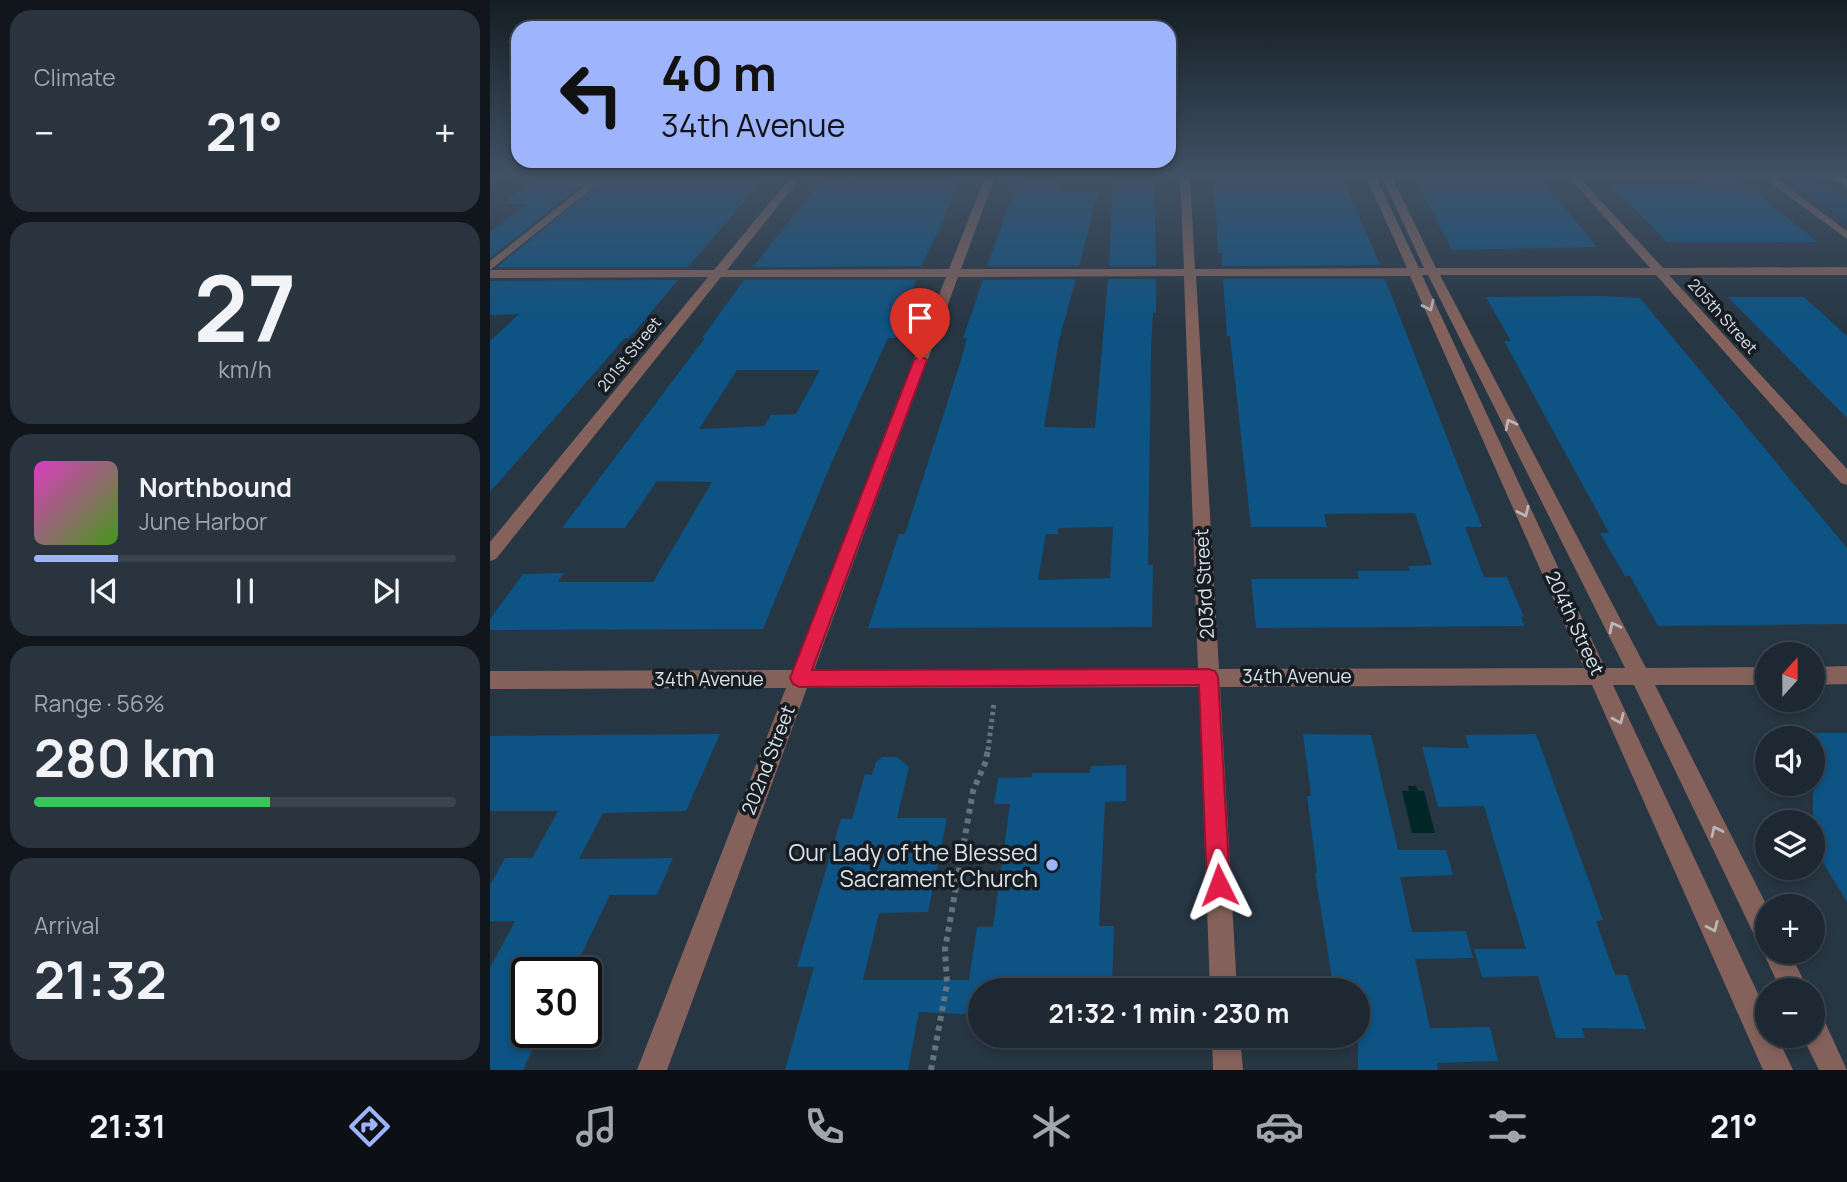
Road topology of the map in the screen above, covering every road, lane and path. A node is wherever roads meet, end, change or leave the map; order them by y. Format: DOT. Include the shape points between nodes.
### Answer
graph roads {
  1 [pos="539,227"];
  2 [pos="755,227"];
  3 [pos="971,227"];
  4 [pos="1187,227"];
  5 [pos="1398,227"];
  6 [pos="1406,227"];
  7 [pos="1619,227"];
  8 [pos="490,267"];
  9 [pos="1847,271"];
  10 [pos="1189,272"];
  11 [pos="1423,272"];
  12 [pos="1659,272"];
  13 [pos="718,273"];
  14 [pos="954,273"];
  15 [pos="490,274"];
  16 [pos="1847,479"];
  17 [pos="490,554"];
  18 [pos="1847,675"];
  19 [pos="1600,676"];
  20 [pos="1755,676"];
  21 [pos="1825,676"];
  22 [pos="1208,677"];
  23 [pos="1640,677"];
  24 [pos="799,678"];
  25 [pos="490,680"];
  26 [pos="994,703"];
  27 [pos="1755,910"];
  28 [pos="1223,978"];
  29 [pos="1227,1048"];
  30 [pos="1823,1048"];
  31 [pos="652,1070"];
  32 [pos="931,1070"];
  33 [pos="1228,1070"];
  34 [pos="1778,1070"];
  35 [pos="1834,1070"];
  1 -- 8 [label="street"];
  2 -- 13 [label="street, 201st Street"];
  3 -- 14 [label="street, 202nd Street"];
  4 -- 10 [label="street, 203rd Street"];
  5 -- 11 [label="street, 204th Street"];
  6 -- 11 [label="street, 204th Street"];
  7 -- 12 [label="street, 205th Street"];
  9 -- 12 [label="street"];
  10 -- 11 [label="street"];
  10 -- 14 [label="street"];
  10 -- 22 [label="street, 203rd Street"];
  11 -- 12 [label="street"];
  11 -- 19 [label="street, 204th Street, one-way"];
  23 -- 11 [label="street, 204th Street, one-way"];
  12 -- 16 [label="street, 205th Street"];
  13 -- 14 [label="street"];
  13 -- 15 [label="street"];
  13 -- 17 [label="street, 201st Street"];
  14 -- 24 [label="street, 202nd Street"];
  18 -- 21 [label="street"];
  19 -- 22 [label="street, 34th Avenue"];
  19 -- 23 [label="street, 34th Avenue"];
  19 -- 34 [label="street, 204th Street, one-way"];
  20 -- 23 [label="street, 34th Avenue"];
  22 -- 24 [label="street, 34th Avenue"];
  22 -- 28 [label="street, 203rd Street"];
  27 -- 23 [label="street, 204th Street, one-way"];
  24 -- 25 [label="street, 34th Avenue"];
  24 -- 31 [label="street, 202nd Street"];
  26 -- 32 [label="path" via="945,949 947,984"];
  29 -- 33 [label="street"];
  30 -- 35 [label="street"];
}
